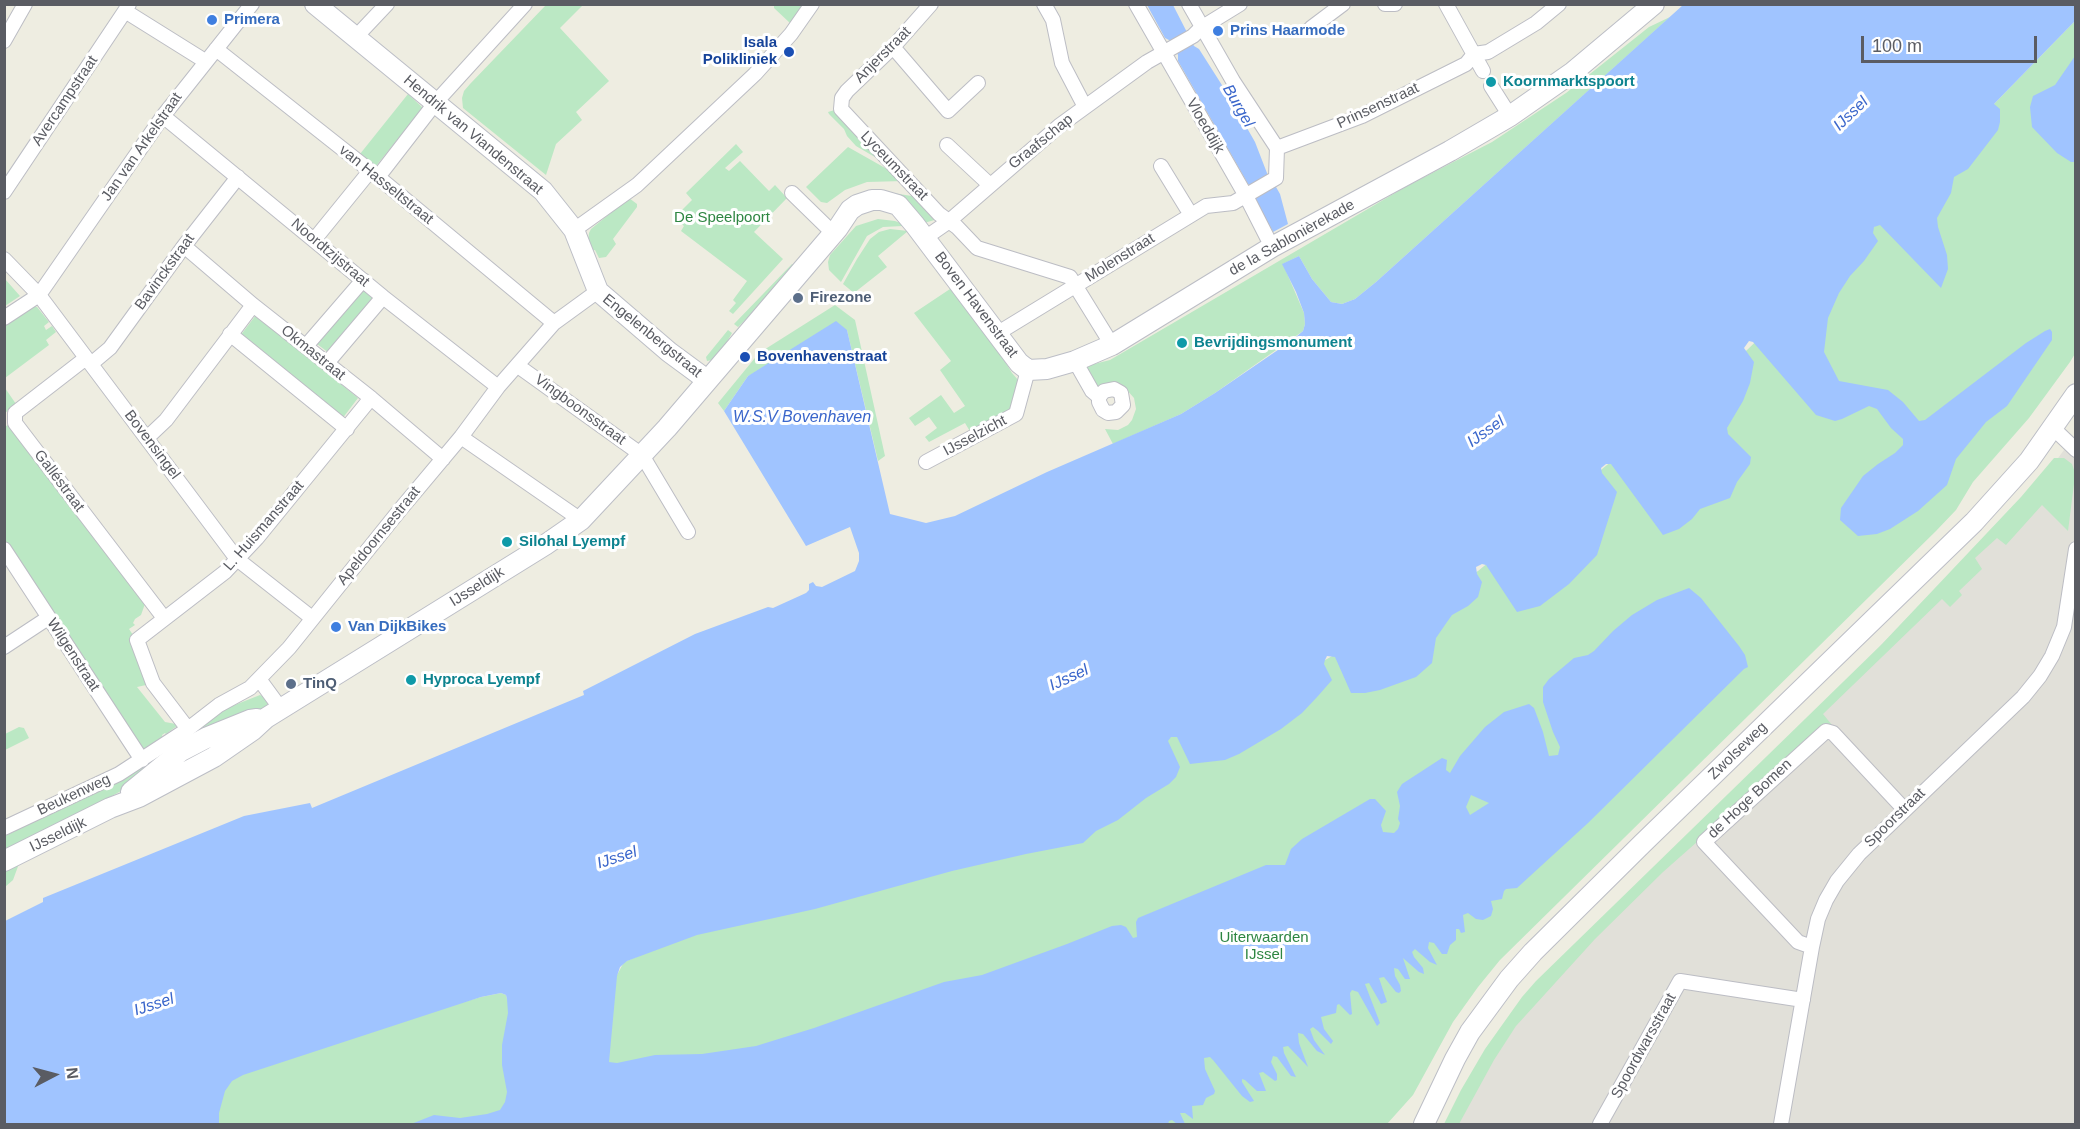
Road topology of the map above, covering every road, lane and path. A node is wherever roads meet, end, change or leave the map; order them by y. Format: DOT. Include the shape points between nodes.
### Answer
graph roads {
  1 [pos="25,4"];
  2 [pos="252,4"];
  3 [pos="315,4"];
  4 [pos="387,4"];
  5 [pos="525,4"];
  6 [pos="812,4"];
  7 [pos="931,4"];
  8 [pos="1044,4"];
  9 [pos="1136,4"];
  10 [pos="1189,4"];
  11 [pos="1240,4"];
  12 [pos="1343,4"];
  13 [pos="1385,4"];
  14 [pos="1395,4"];
  15 [pos="1446,4"];
  16 [pos="1559,4"];
  17 [pos="1654,4"];
  18 [pos="127,8"];
  19 [pos="1311,28"];
  20 [pos="1197,32"];
  21 [pos="354,39"];
  22 [pos="4,41"];
  23 [pos="893,47"];
  24 [pos="216,49"];
  25 [pos="1167,50"];
  26 [pos="1474,54"];
  27 [pos="206,61"];
  28 [pos="1484,71"];
  29 [pos="978,83"];
  30 [pos="1491,86"];
  31 [pos="436,102"];
  32 [pos="1085,107"];
  33 [pos="841,109"];
  34 [pos="163,116"];
  35 [pos="1510,117"];
  36 [pos="947,145"];
  37 [pos="1277,148"];
  38 [pos="1161,166"];
  39 [pos="374,174"];
  40 [pos="238,177"];
  41 [pos="990,185"];
  42 [pos="4,192"];
  43 [pos="792,193"];
  44 [pos="1249,194"];
  45 [pos="1191,215"];
  46 [pos="948,222"];
  47 [pos="574,230"];
  48 [pos="836,230"];
  49 [pos="925,238"];
  50 [pos="314,240"];
  51 [pos="184,246"];
  52 [pos="1272,247"];
  53 [pos="4,260"];
  54 [pos="363,280"];
  55 [pos="1076,285"];
  56 [pos="598,291"];
  57 [pos="39,295"];
  58 [pos="383,297"];
  59 [pos="253,305"];
  60 [pos="4,318"];
  61 [pos="555,323"];
  62 [pos="998,333"];
  63 [pos="230,334"];
  64 [pos="1112,345"];
  65 [pos="306,346"];
  66 [pos="88,361"];
  67 [pos="1075,362"];
  68 [pos="327,363"];
  69 [pos="518,366"];
  70 [pos="1028,370"];
  71 [pos="707,380"];
  72 [pos="498,387"];
  73 [pos="2076,394"];
  74 [pos="371,398"];
  75 [pos="1099,398"];
  76 [pos="2053,428"];
  77 [pos="347,429"];
  78 [pos="461,437"];
  79 [pos="147,438"];
  80 [pos="2076,450"];
  81 [pos="642,455"];
  82 [pos="443,459"];
  83 [pos="926,462"];
  84 [pos="581,520"];
  85 [pos="688,532"];
  86 [pos="4,549"];
  87 [pos="2076,549"];
  88 [pos="237,559"];
  89 [pos="48,618"];
  90 [pos="164,618"];
  91 [pos="312,618"];
  92 [pos="4,647"];
  93 [pos="259,679"];
  94 [pos="274,713"];
  95 [pos="188,729"];
  96 [pos="142,760"];
  97 [pos="1904,809"];
  98 [pos="4,828"];
  99 [pos="4,861"];
  100 [pos="1812,947"];
  101 [pos="1803,1000"];
  102 [pos="1424,1125"];
  103 [pos="1600,1125"];
  104 [pos="1781,1125"];
  1 -- 22 [label="street"];
  2 -- 24 [label="street, Jan van Arkelstraat"];
  3 -- 21 [label="street, Hendrik van Viandenstraat"];
  4 -- 21 [label="street"];
  5 -- 31 [label="street"];
  6 -- 47 [label="street" via="755,74 637,184"];
  7 -- 23 [label="street, Anjerstraat"];
  8 -- 32 [label="street" via="1053,20 1062,63"];
  9 -- 25 [label="street, Vloeddijk"];
  10 -- 20 [label="street"];
  11 -- 20 [label="street, Graafschap"];
  12 -- 19 [label="street"];
  13 -- 14 [label="street"];
  15 -- 26 [label="street"];
  16 -- 26 [label="street, Prinsenstraat" via="1488,52"];
  17 -- 35 [label="street, de la Sablonièrekade" via="1565,78"];
  18 -- 27 [label="street"];
  18 -- 42 [label="street, Avercampstraat"];
  20 -- 25 [label="street, Graafschap"];
  20 -- 37 [label="street"];
  21 -- 31 [label="street, Hendrik van Viandenstraat"];
  23 -- 29 [label="street" via="948,111"];
  23 -- 33 [label="street, Anjerstraat" via="847,91"];
  24 -- 27 [label="street, Jan van Arkelstraat"];
  24 -- 39 [label="street, van Hasseltstraat"];
  25 -- 32 [label="street, Graafschap"];
  25 -- 44 [label="street, Vloeddijk"];
  26 -- 28 [label="street"];
  26 -- 37 [label="street, Prinsenstraat" via="1466,64 1362,116"];
  27 -- 34 [label="street, Jan van Arkelstraat"];
  30 -- 35 [label="street"];
  31 -- 39 [label="street"];
  31 -- 47 [label="street, Hendrik van Viandenstraat" via="543,190"];
  32 -- 41 [label="street, Graafschap"];
  33 -- 46 [label="street, Lyceumstraat"];
  34 -- 40 [label="street, Noordtzijstraat"];
  34 -- 57 [label="street, Jan van Arkelstraat"];
  35 -- 52 [label="street, de la Sablonièrekade"];
  36 -- 41 [label="street"];
  37 -- 44 [label="street, Molenstraat" via="1275,179"];
  38 -- 45 [label="street"];
  39 -- 50 [label="street"];
  39 -- 61 [label="street, van Hasseltstraat"];
  40 -- 50 [label="street, Noordtzijstraat"];
  40 -- 51 [label="street, Bavinckstraat"];
  41 -- 46 [label="street, Graafschap"];
  43 -- 48 [label="street"];
  44 -- 45 [label="street, Molenstraat" via="1233,203 1206,206"];
  44 -- 52 [label="street, Vloeddijk"];
  45 -- 55 [label="street, Molenstraat"];
  46 -- 49 [label="street, Graafschap"];
  46 -- 55 [label="street, Lyceumstraat" via="977,248 1070,277"];
  47 -- 56 [label="street, Hendrik van Viandenstraat"];
  48 -- 49 [label="street, IJsseldijk" via="861,216 892,212 909,218"];
  48 -- 71 [label="street, IJsseldijk"];
  49 -- 62 [label="street, Boven Havenstraat"];
  50 -- 54 [label="street, Noordtzijstraat"];
  51 -- 59 [label="street, Okmastraat"];
  51 -- 66 [label="street, Bavinckstraat" via="110,348"];
  52 -- 64 [label="street, de la Sablonièrekade"];
  53 -- 57 [label="street, Bovensingel"];
  54 -- 58 [label="street, Noordtzijstraat"];
  54 -- 65 [label="street"];
  55 -- 62 [label="street, Molenstraat"];
  55 -- 64 [label="street"];
  56 -- 61 [label="street, Apeldoornsestraat"];
  56 -- 71 [label="street, Engelenbergstraat"];
  57 -- 60 [label="street"];
  57 -- 66 [label="street, Bovensingel"];
  58 -- 68 [label="street"];
  58 -- 72 [label="street, Noordtzijstraat"];
  59 -- 63 [label="street"];
  59 -- 65 [label="street, Okmastraat"];
  61 -- 69 [label="street, Apeldoornsestraat"];
  62 -- 70 [label="street, Boven Havenstraat"];
  63 -- 77 [label="street"];
  63 -- 79 [label="street" via="166,420"];
  64 -- 67 [label="street, de la Sablonièrekade"];
  65 -- 68 [label="street, Okmastraat"];
  66 -- 79 [label="street, Bovensingel"];
  66 -- 90 [label="street, Galléstraat" via="15,413 15,423"];
  67 -- 70 [label="street, de la Sablonièrekade"];
  67 -- 75 [label="street"];
  68 -- 74 [label="street, Okmastraat"];
  69 -- 72 [label="street, Apeldoornsestraat"];
  69 -- 81 [label="street, Vingboonsstraat"];
  70 -- 83 [label="street, IJsselzicht" via="1016,414"];
  71 -- 81 [label="street, IJsseldijk"];
  72 -- 78 [label="street, Apeldoornsestraat"];
  73 -- 76 [label="street, Zwolseweg"];
  74 -- 77 [label="street, L. Huismanstraat"];
  74 -- 82 [label="street, Okmastraat"];
  76 -- 80 [label="street"];
  76 -- 102 [label="street, Zwolseweg" via="1974,522 1515,972 1470,1032"];
  77 -- 88 [label="street, L. Huismanstraat"];
  78 -- 82 [label="street, Apeldoornsestraat"];
  78 -- 84 [label="street"];
  79 -- 88 [label="street, Bovensingel"];
  81 -- 84 [label="street, IJsseldijk"];
  81 -- 85 [label="street"];
  82 -- 91 [label="street, Apeldoornsestraat"];
  84 -- 94 [label="street, IJsseldijk"];
  86 -- 89 [label="street, Wilgenstraat"];
  87 -- 97 [label="street, Spoorstraat" via="2064,627 2040,676 2023,697"];
  88 -- 90 [label="street, L. Huismanstraat"];
  88 -- 91 [label="street, Bovensingel"];
  89 -- 92 [label="street"];
  89 -- 96 [label="street, Wilgenstraat"];
  90 -- 95 [label="street, L. Huismanstraat" via="137,640 153,683"];
  91 -- 93 [label="street, Apeldoornsestraat"];
  93 -- 94 [label="street"];
  93 -- 95 [label="street, Apeldoornsestraat"];
  94 -- 99 [label="street, IJsseldijk" via="214,757"];
  95 -- 96 [label="street, Apeldoornsestraat"];
  96 -- 98 [label="street, Beukenweg"];
  97 -- 100 [label="street, Spoorstraat" via="1858,854 1837,881 1818,919"];
  97 -- 100 [label="street, de Hoge Bomen" via="1826,730 1704,842 1798,942"];
  100 -- 101 [label="street, Spoorstraat"];
  101 -- 103 [label="street, Spoordwarsstraat" via="1680,981"];
  101 -- 104 [label="street, Spoorstraat"];
}
